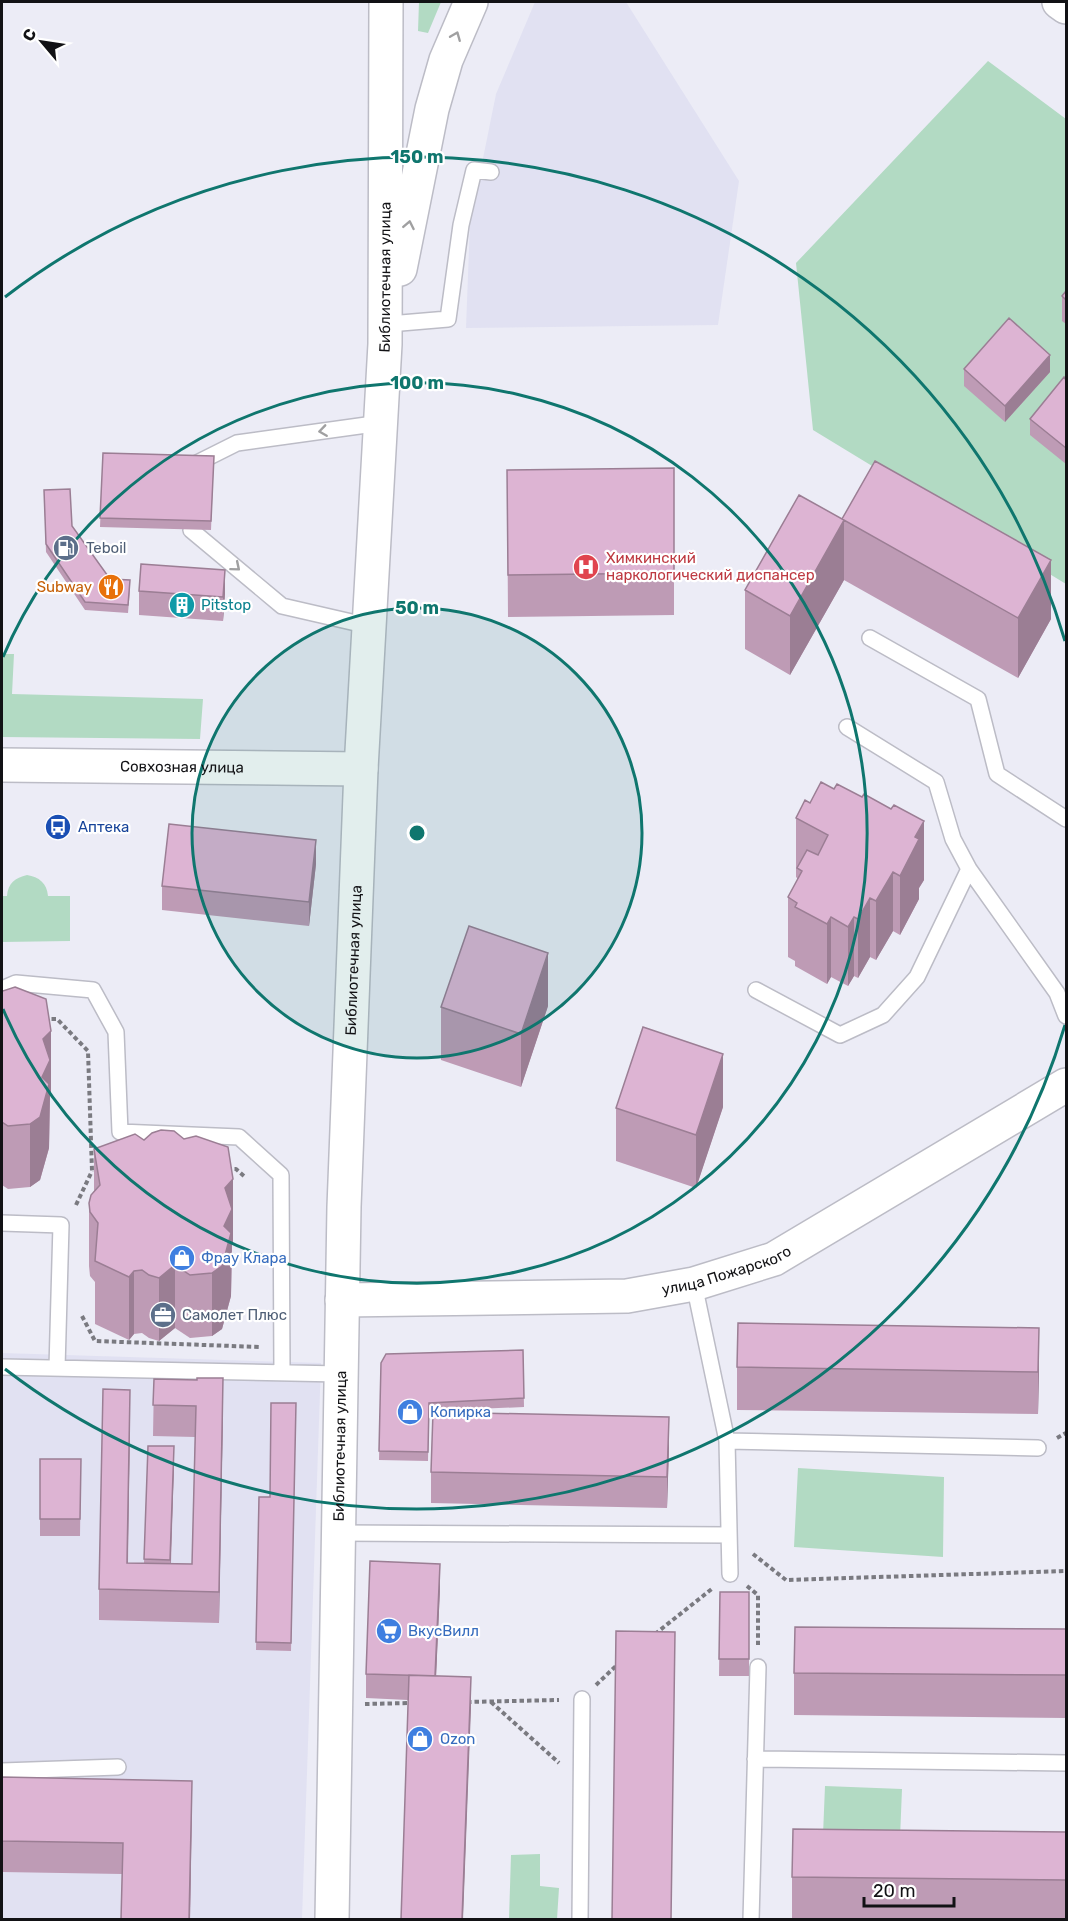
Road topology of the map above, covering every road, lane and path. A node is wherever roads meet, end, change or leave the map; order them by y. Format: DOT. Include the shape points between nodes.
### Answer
graph roads {
  1 [pos="386,2"];
  2 [pos="471,2"];
  3 [pos="1059,2"];
  4 [pos="1066,7"];
  5 [pos="491,172"];
  6 [pos="387,334"];
  7 [pos="381,423"];
  8 [pos="195,464"];
  9 [pos="191,530"];
  10 [pos="369,626"];
  11 [pos="870,638"];
  12 [pos="846,727"];
  13 [pos="2,765"];
  14 [pos="361,769"];
  15 [pos="1066,819"];
  16 [pos="969,869"];
  17 [pos="2,989"];
  18 [pos="756,990"];
  19 [pos="1066,1016"];
  20 [pos="35,1019"];
  21 [pos="1066,1085"];
  22 [pos="225,1169"];
  23 [pos="92,1171"];
  24 [pos="103,1171"];
  25 [pos="245,1177"];
  26 [pos="76,1205"];
  27 [pos="2,1223"];
  28 [pos="694,1284"];
  29 [pos="342,1300"];
  30 [pos="95,1341"];
  31 [pos="265,1347"];
  32 [pos="2,1367"];
  33 [pos="57,1368"];
  34 [pos="282,1373"];
  35 [pos="340,1374"];
  36 [pos="727,1441"];
  37 [pos="1038,1448"];
  38 [pos="338,1533"];
  39 [pos="729,1535"];
  40 [pos="1066,1571"];
  41 [pos="730,1574"];
  42 [pos="647,1640"];
  43 [pos="619,1662"];
  44 [pos="758,1667"];
  45 [pos="582,1699"];
  46 [pos="490,1701"];
  47 [pos="455,1702"];
  48 [pos="420,1703"];
  49 [pos="362,1704"];
  50 [pos="756,1759"];
  51 [pos="1066,1763"];
  52 [pos="118,1767"];
  53 [pos="2,1771"];
  54 [pos="581,1783"];
  55 [pos="332,1920"];
  56 [pos="580,1920"];
  57 [pos="751,1920"];
  1 -- 6 [label="street, Библиотечная улица"];
  6 -- 2 [label="street, one-way" via="432,109 446,60"];
  3 -- 4 [label="street"];
  5 -- 6 [label="lane" via="474,170 461,225 448,319"];
  6 -- 7 [label="street, Библиотечная улица"];
  7 -- 8 [label="lane, one-way" via="237,444"];
  7 -- 10 [label="street, Библиотечная улица"];
  9 -- 10 [label="lane, one-way" via="282,606"];
  10 -- 14 [label="street, Библиотечная улица"];
  11 -- 15 [label="lane" via="978,699 997,774"];
  12 -- 16 [label="lane" via="936,782 953,839"];
  13 -- 14 [label="street, Совхозная улица"];
  14 -- 29 [label="street, Библиотечная улица"];
  16 -- 18 [label="lane" via="917,977 883,1015 840,1035"];
  16 -- 19 [label="lane" via="1057,993"];
  17 -- 34 [label="lane" via="16,983 93,990 116,1032 120,1132 239,1137 281,1175"];
  20 -- 23 [label="path" via="57,1019 88,1051"];
  21 -- 28 [label="street, улица Пожарского" via="774,1259"];
  22 -- 25 [label="path" via="236,1169"];
  23 -- 24 [label="path"];
  23 -- 26 [label="path"];
  27 -- 33 [label="lane" via="61,1225"];
  28 -- 29 [label="street, улица Пожарского" via="627,1296"];
  28 -- 36 [label="lane"];
  29 -- 35 [label="street, Библиотечная улица"];
  30 -- 31 [label="path"];
  32 -- 33 [label="lane"];
  33 -- 34 [label="lane"];
  34 -- 35 [label="lane"];
  35 -- 38 [label="street, Библиотечная улица"];
  36 -- 37 [label="lane"];
  36 -- 39 [label="lane"];
  38 -- 39 [label="lane"];
  38 -- 55 [label="street, Библиотечная улица"];
  39 -- 40 [label="path" via="786,1580"];
  39 -- 41 [label="lane"];
  41 -- 42 [label="path"];
  41 -- 44 [label="path" via="758,1595"];
  43 -- 45 [label="path"];
  44 -- 50 [label="lane"];
  45 -- 46 [label="path"];
  45 -- 54 [label="lane"];
  46 -- 47 [label="path"];
  46 -- 54 [label="path"];
  48 -- 49 [label="path"];
  50 -- 51 [label="lane"];
  50 -- 57 [label="lane"];
  52 -- 53 [label="lane"];
  54 -- 56 [label="lane"];
}
